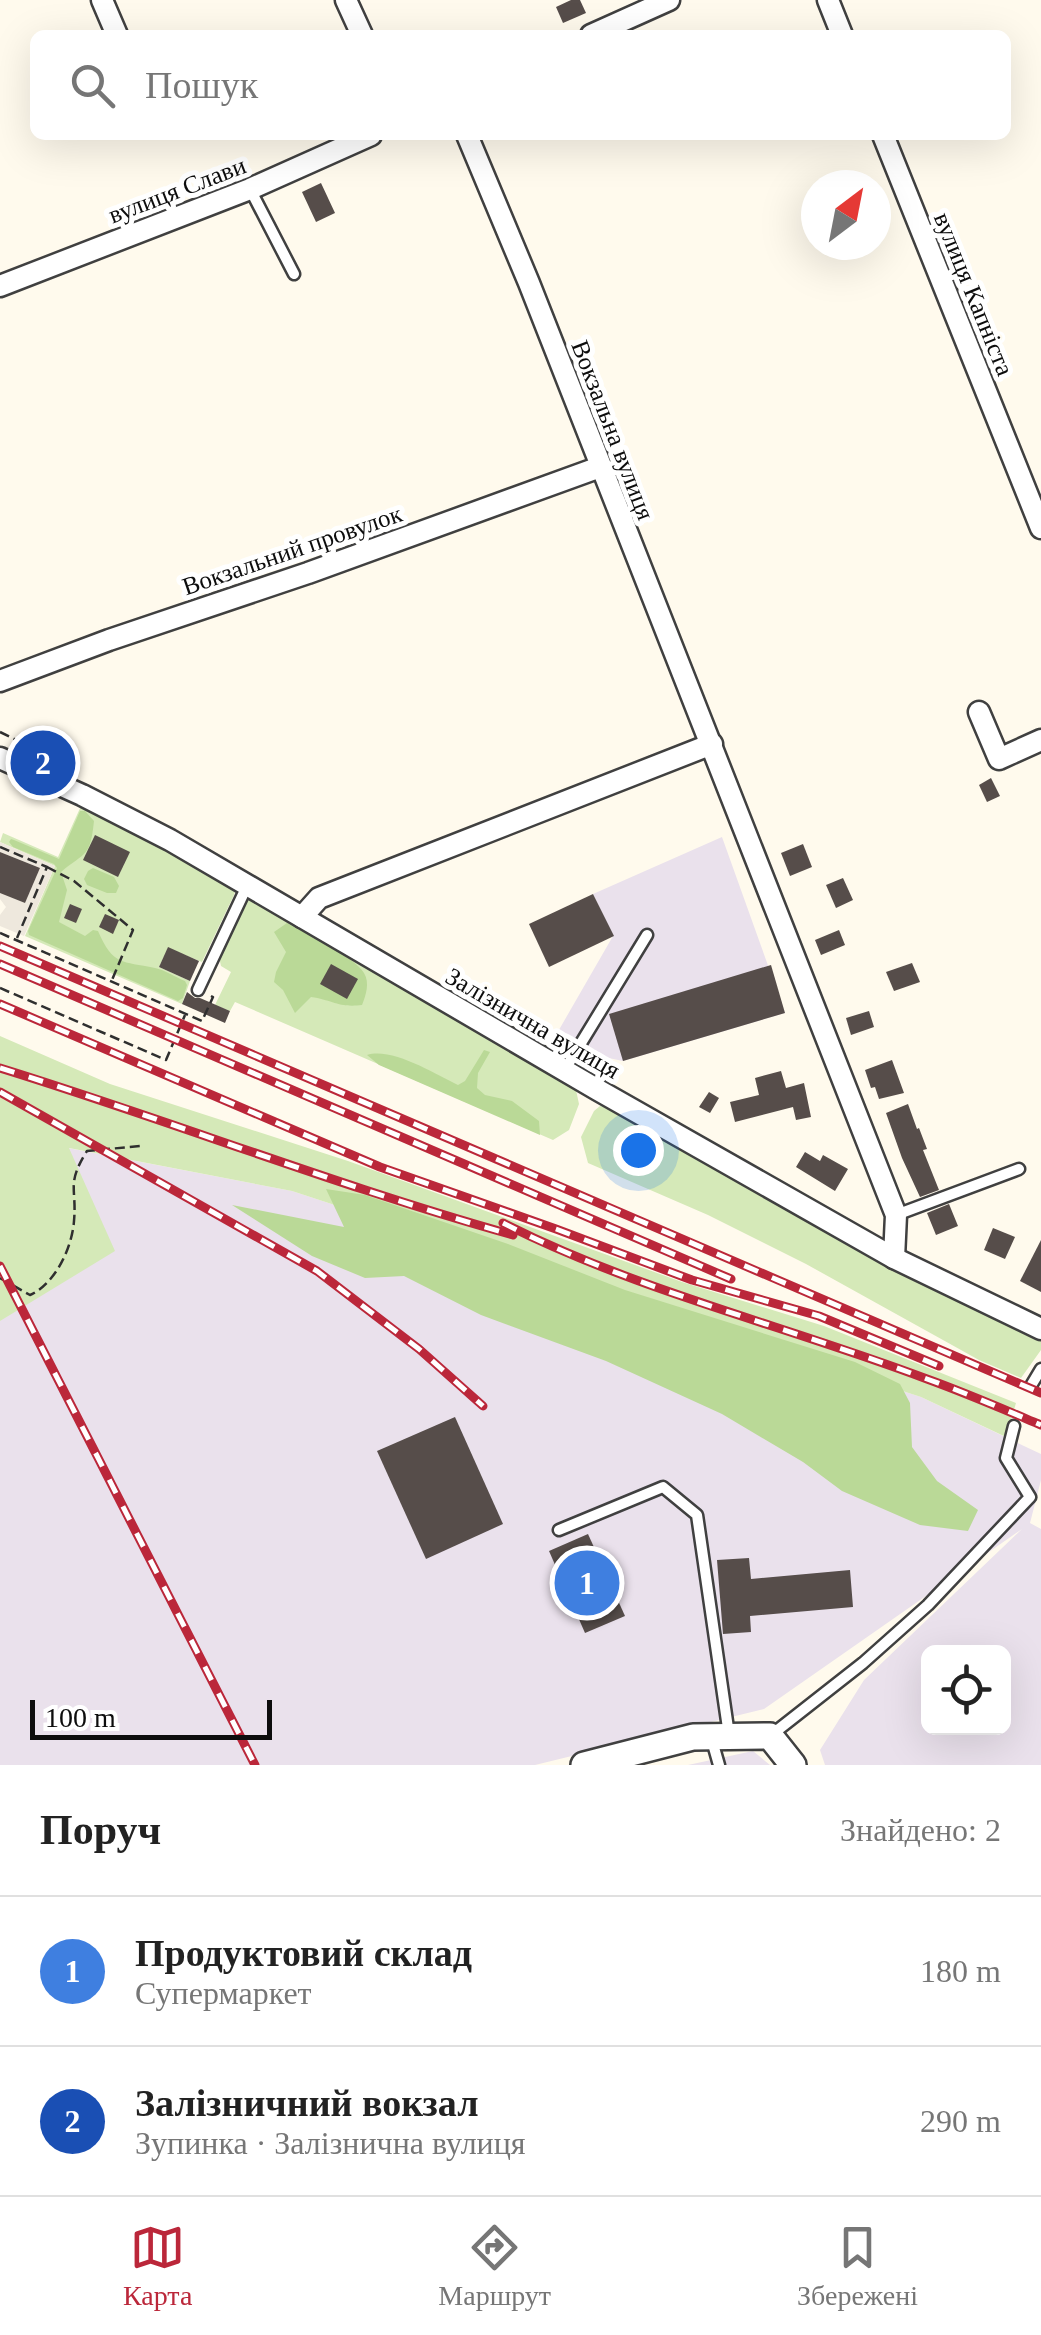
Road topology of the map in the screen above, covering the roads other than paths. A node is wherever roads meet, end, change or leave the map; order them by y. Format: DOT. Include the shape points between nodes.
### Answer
graph roads {
  1 [pos="102,0"];
  2 [pos="346,0"];
  3 [pos="668,0"];
  4 [pos="828,0"];
  5 [pos="115,30"];
  6 [pos="360,30"];
  7 [pos="602,30"];
  8 [pos="840,30"];
  9 [pos="359,140"];
  10 [pos="469,140"];
  11 [pos="885,140"];
  12 [pos="250,189"];
  13 [pos="294,274"];
  14 [pos="0,286"];
  15 [pos="600,467"];
  16 [pos="1041,528"];
  17 [pos="0,681"];
  18 [pos="979,712"];
  19 [pos="1041,740"];
  20 [pos="712,744"];
  21 [pos="0,758"];
  22 [pos="248,886"];
  23 [pos="302,917"];
  24 [pos="647,935"];
  25 [pos="198,990"];
  26 [pos="564,1071"];
  27 [pos="1020,1169"];
  28 [pos="896,1215"];
  29 [pos="894,1258"];
  30 [pos="1041,1329"];
  31 [pos="1041,1369"];
  32 [pos="1032,1384"];
  33 [pos="1014,1426"];
  34 [pos="1036,1495"];
  35 [pos="559,1530"];
  36 [pos="720,1736"];
  37 [pos="770,1736"];
  38 [pos="584,1765"];
  39 [pos="718,1765"];
  40 [pos="793,1765"];
  1 -- 5 [label="street"];
  2 -- 6 [label="street"];
  3 -- 7 [label="street"];
  4 -- 8 [label="street"];
  9 -- 12 [label="street, вулиця Слави"];
  10 -- 15 [label="street, Вокзальна вулиця"];
  11 -- 16 [label="street, вулиця Капніста"];
  12 -- 13 [label="lane"];
  12 -- 14 [label="street, вулиця Слави"];
  15 -- 17 [label="street, Вокзальний провулок"];
  15 -- 20 [label="street, Вокзальна вулиця"];
  18 -- 19 [label="street" via="999,758"];
  20 -- 23 [label="street" via="318,898"];
  20 -- 28 [label="street, Вокзальна вулиця"];
  21 -- 22 [label="street, Залізнична вулиця" via="82,794"];
  22 -- 23 [label="street, Залізнична вулиця"];
  22 -- 25 [label="lane"];
  23 -- 26 [label="street, Залізнична вулиця"];
  24 -- 26 [label="lane"];
  26 -- 29 [label="street, Залізнична вулиця"];
  27 -- 28 [label="lane"];
  28 -- 29 [label="street, Вокзальна вулиця"];
  29 -- 30 [label="street, Залізнична вулиця"];
  31 -- 32 [label="lane"];
  33 -- 34 [label="lane" via="1006,1458"];
  34 -- 37 [label="lane" via="863,1663"];
  35 -- 36 [label="lane" via="663,1487 697,1515"];
  36 -- 37 [label="street"];
  36 -- 38 [label="street" via="693,1736"];
  36 -- 39 [label="lane"];
  37 -- 40 [label="street"];
}
